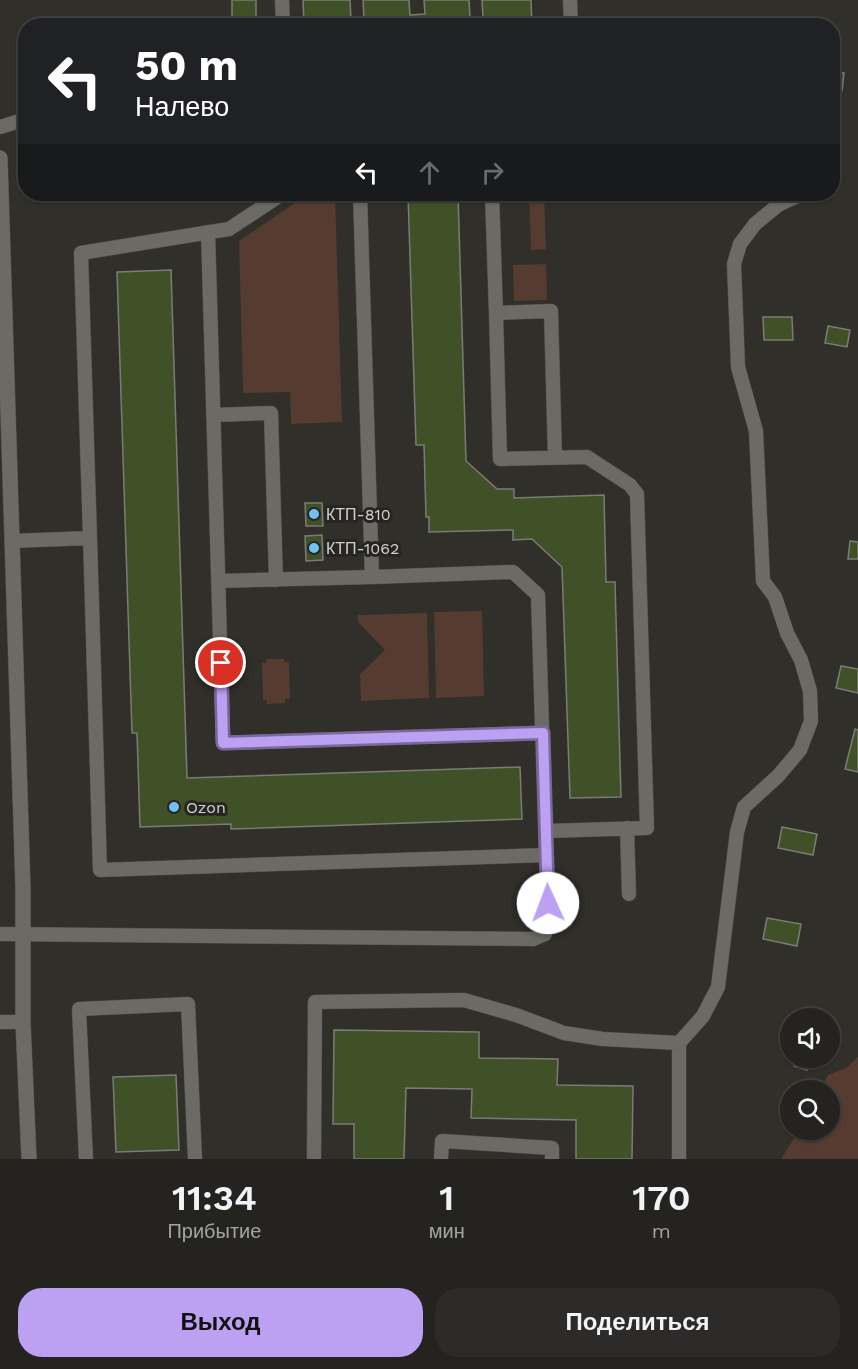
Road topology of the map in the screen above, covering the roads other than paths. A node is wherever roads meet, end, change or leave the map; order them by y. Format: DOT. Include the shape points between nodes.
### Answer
graph roads {
  1 [pos="282,0"];
  2 [pos="570,0"];
  3 [pos="283,18"];
  4 [pos="571,18"];
  5 [pos="18,121"];
  6 [pos="0,127"];
  7 [pos="0,158"];
  8 [pos="0,163"];
  9 [pos="271,201"];
  10 [pos="360,201"];
  11 [pos="492,201"];
  12 [pos="787,201"];
  13 [pos="208,232"];
  14 [pos="496,313"];
  15 [pos="213,415"];
  16 [pos="555,458"];
  17 [pos="90,538"];
  18 [pos="12,541"];
  19 [pos="372,577"];
  20 [pos="276,580"];
  21 [pos="218,581"];
  22 [pos="543,733"];
  23 [pos="627,828"];
  24 [pos="546,831"];
  25 [pos="546,855"];
  26 [pos="629,894"];
  27 [pos="23,933"];
  28 [pos="0,934"];
  29 [pos="0,1022"];
  30 [pos="23,1022"];
  31 [pos="679,1043"];
  32 [pos="29,1159"];
  33 [pos="86,1159"];
  34 [pos="195,1159"];
  35 [pos="314,1159"];
  36 [pos="441,1159"];
  37 [pos="552,1159"];
  38 [pos="680,1159"];
  1 -- 3 [label="lane"];
  2 -- 4 [label="lane"];
  5 -- 6 [label="lane"];
  7 -- 8 [label="street"];
  8 -- 18 [label="street"];
  9 -- 13 [label="lane" via="229,229"];
  10 -- 19 [label="lane"];
  11 -- 14 [label="lane"];
  12 -- 31 [label="lane" via="755,225 740,244 734,264 734,288 738,367 756,431 763,581 775,597 801,660 810,691 811,721 800,750 744,807 737,832 718,987 703,1016"];
  13 -- 15 [label="lane"];
  13 -- 17 [label="lane" via="81,253"];
  14 -- 16 [label="lane" via="501,459"];
  14 -- 16 [label="lane" via="551,311"];
  15 -- 20 [label="lane" via="271,413"];
  15 -- 21 [label="lane"];
  16 -- 23 [label="lane" via="587,457 630,485 637,494 647,828"];
  17 -- 18 [label="lane"];
  17 -- 25 [label="lane" via="100,870"];
  18 -- 27 [label="street"];
  19 -- 20 [label="lane"];
  19 -- 22 [label="lane" via="513,572 524,582 538,595"];
  20 -- 21 [label="lane"];
  21 -- 22 [label="lane" via="223,743"];
  22 -- 24 [label="lane"];
  23 -- 24 [label="lane"];
  23 -- 26 [label="lane"];
  24 -- 25 [label="lane"];
  25 -- 27 [label="lane" via="548,922 545,933 533,939"];
  27 -- 28 [label="lane"];
  27 -- 30 [label="street"];
  29 -- 30 [label="lane"];
  30 -- 32 [label="street"];
  31 -- 35 [label="lane" via="564,1033 464,1000 315,1002"];
  31 -- 38 [label="lane"];
  33 -- 34 [label="lane" via="79,1009 188,1004"];
  36 -- 37 [label="lane" via="442,1141 552,1148"];
}
